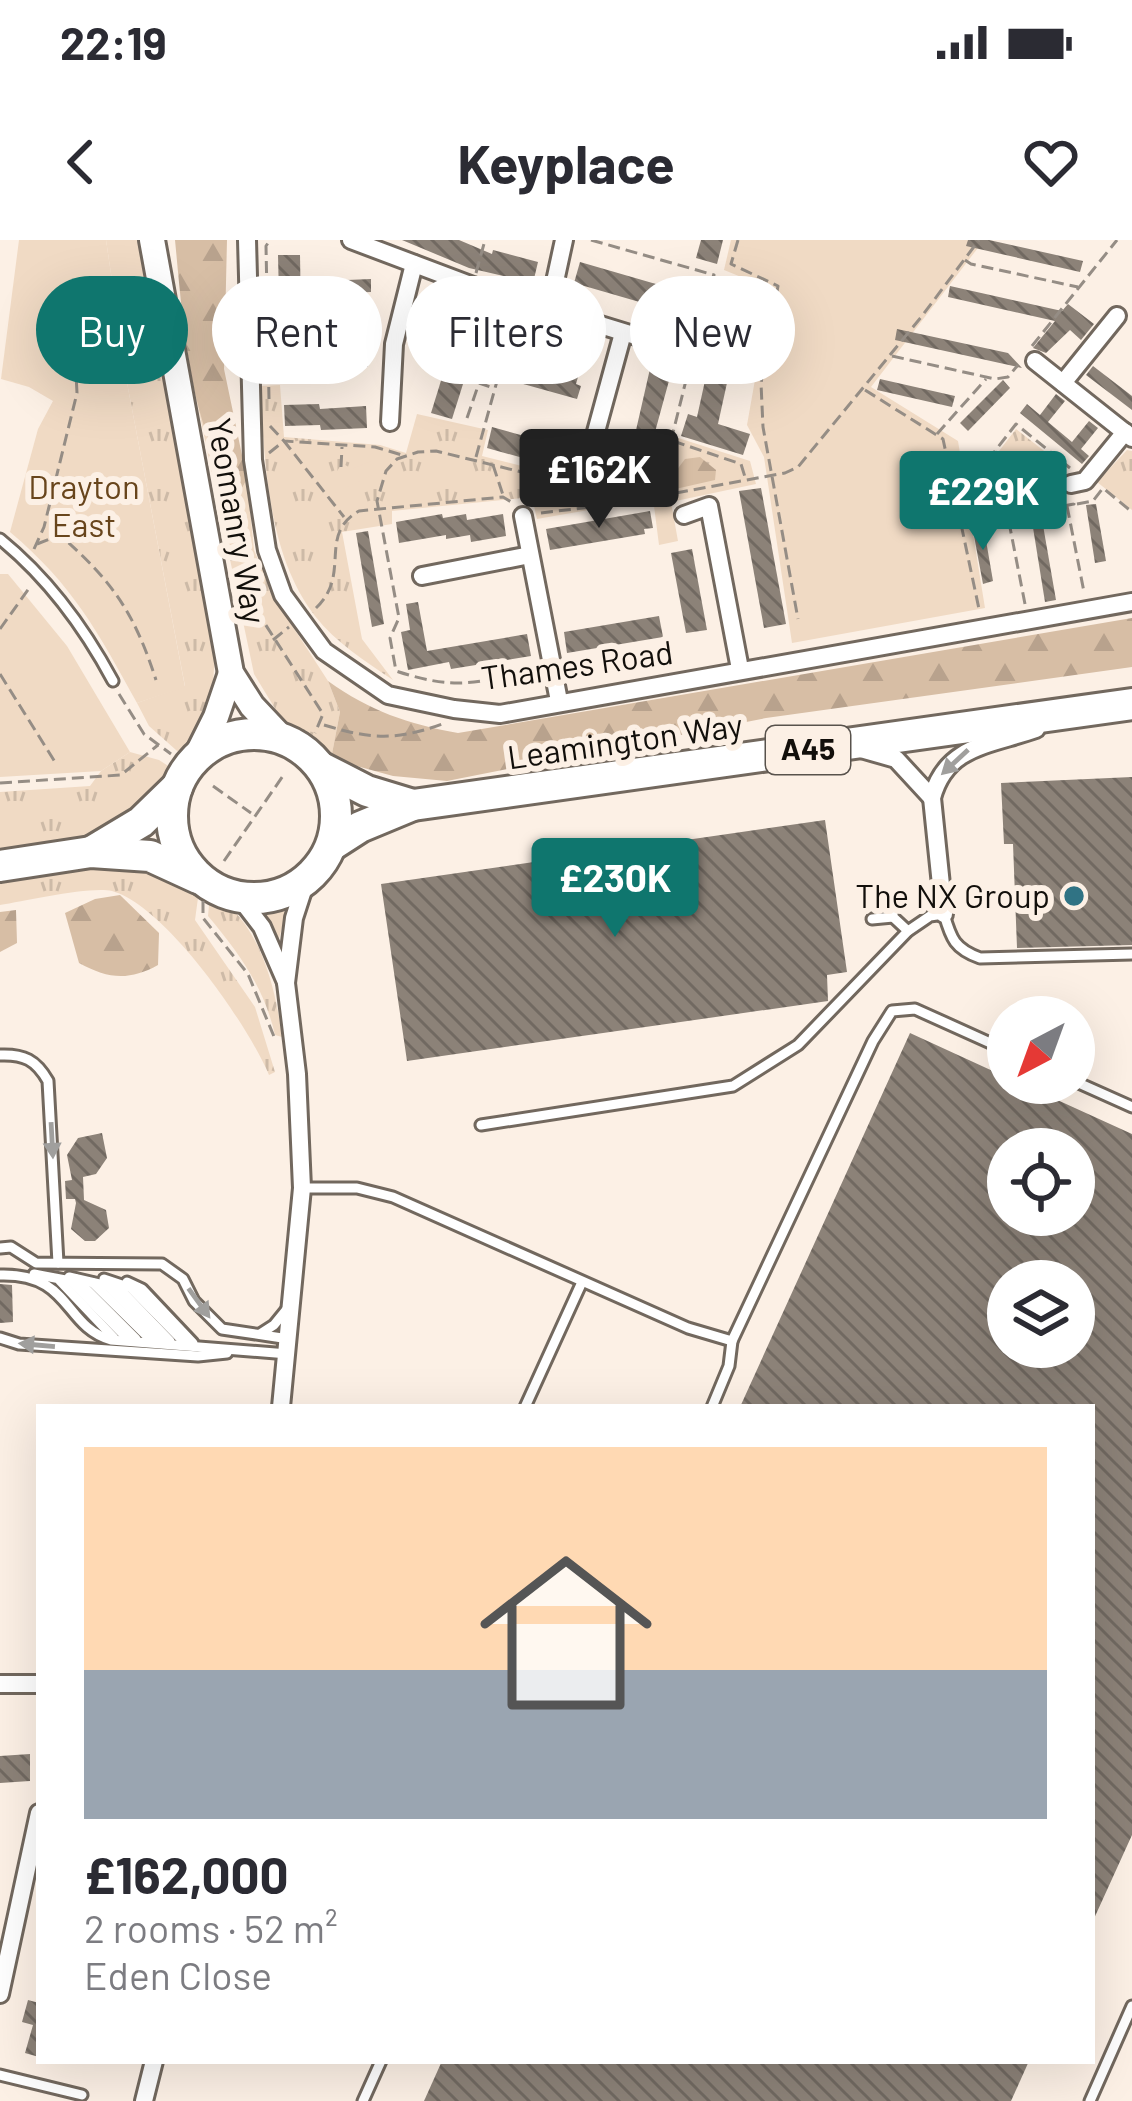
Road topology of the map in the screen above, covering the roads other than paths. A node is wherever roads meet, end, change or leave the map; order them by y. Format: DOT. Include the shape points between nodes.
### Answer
graph roads {
  1 [pos="152,240"];
  2 [pos="248,240"];
  3 [pos="351,240"];
  4 [pos="564,240"];
  5 [pos="414,264"];
  6 [pos="446,276"];
  7 [pos="556,276"];
  8 [pos="1117,316"];
  9 [pos="606,328"];
  10 [pos="623,333"];
  11 [pos="630,335"];
  12 [pos="1035,361"];
  13 [pos="1063,383"];
  14 [pos="390,422"];
  15 [pos="1128,435"];
  16 [pos="591,450"];
  17 [pos="1078,482"];
  18 [pos="684,515"];
  19 [pos="523,516"];
  20 [pos="0,539"];
  21 [pos="530,555"];
  22 [pos="422,576"];
  23 [pos="1132,602"];
  24 [pos="740,669"];
  25 [pos="231,673"];
  26 [pos="113,681"];
  27 [pos="559,701"];
  28 [pos="1132,704"];
  29 [pos="1071,713"];
  30 [pos="300,737"];
  31 [pos="845,745"];
  32 [pos="183,757"];
  33 [pos="322,768"];
  34 [pos="177,788"];
  35 [pos="932,798"];
  36 [pos="413,805"];
  37 [pos="332,845"];
  38 [pos="91,852"];
  39 [pos="0,866"];
  40 [pos="210,880"];
  41 [pos="306,880"];
  42 [pos="239,897"];
  43 [pos="944,914"];
  44 [pos="872,919"];
  45 [pos="908,931"];
  46 [pos="1132,954"];
  47 [pos="286,983"];
  48 [pos="987,1042"];
  49 [pos="0,1054"];
  50 [pos="1095,1090"];
  51 [pos="1132,1107"];
  52 [pos="481,1125"];
  53 [pos="302,1188"];
  54 [pos="0,1248"];
  55 [pos="58,1263"];
  56 [pos="29,1274"];
  57 [pos="0,1275"];
  58 [pos="75,1277"];
  59 [pos="582,1282"];
  60 [pos="293,1297"];
  61 [pos="255,1336"];
  62 [pos="1,1338"];
  63 [pos="732,1341"];
  64 [pos="165,1345"];
  65 [pos="288,1347"];
  66 [pos="237,1350"];
  67 [pos="280,1404"];
  68 [pos="526,1404"];
  69 [pos="713,1404"];
  70 [pos="0,1684"];
  71 [pos="36,1684"];
  72 [pos="36,1824"];
  73 [pos="8,1923"];
  74 [pos="0,1994"];
  75 [pos="1132,2006"];
  76 [pos="1115,2044"];
  77 [pos="1132,2049"];
  78 [pos="153,2064"];
  79 [pos="380,2064"];
  80 [pos="0,2075"];
  81 [pos="82,2095"];
  82 [pos="144,2101"];
  83 [pos="363,2101"];
  84 [pos="1090,2101"];
  1 -- 25 [label="street, Yeomanry Way"];
  2 -- 27 [label="street, Thames Road" via="253,460 283,596 324,651 388,695 500,714"];
  3 -- 5 [label="street"];
  4 -- 7 [label="street"];
  5 -- 6 [label="street"];
  5 -- 14 [label="street" via="394,344"];
  8 -- 13 [label="street"];
  9 -- 10 [label="street"];
  10 -- 11 [label="street"];
  10 -- 16 [label="street"];
  12 -- 13 [label="street"];
  13 -- 15 [label="street"];
  15 -- 17 [label="street"];
  18 -- 24 [label="street" via="709,506"];
  19 -- 21 [label="street"];
  20 -- 26 [label="lane" via="72,614"];
  21 -- 22 [label="street"];
  21 -- 27 [label="street"];
  23 -- 24 [label="street, Thames Road"];
  24 -- 27 [label="street, Thames Road"];
  25 -- 30 [label="street, Yeomanry Way" via="252,706"];
  25 -- 32 [label="street, Yeomanry Way" via="216,716"];
  28 -- 29 [label="highway, Leamington Way / A45"];
  29 -- 31 [label="highway, Leamington Way / A45"];
  29 -- 35 [label="street, one-way" via="952,758"];
  30 -- 32 [label="highway" via="234,736"];
  30 -- 33 [label="highway"];
  31 -- 35 [label="street" via="896,759"];
  31 -- 36 [label="highway, Leamington Way / A45"];
  32 -- 34 [label="highway"];
  33 -- 36 [label="highway, Leamington Way / A45"];
  33 -- 37 [label="highway" via="338,817"];
  34 -- 38 [label="highway"];
  34 -- 40 [label="highway" via="173,834 184,860"];
  35 -- 43 [label="street"];
  36 -- 37 [label="highway, Leamington Way / A45"];
  37 -- 41 [label="highway"];
  38 -- 39 [label="highway"];
  38 -- 40 [label="highway" via="150,856"];
  40 -- 42 [label="highway"];
  41 -- 42 [label="highway" via="279,896"];
  41 -- 47 [label="street"];
  42 -- 47 [label="street"];
  43 -- 45 [label="lane"];
  43 -- 46 [label="lane" via="951,941 980,958"];
  44 -- 45 [label="lane" via="893,912"];
  45 -- 52 [label="lane" via="799,1045 734,1086"];
  47 -- 53 [label="street"];
  48 -- 63 [label="lane" via="915,1009 892,1012"];
  49 -- 55 [label="lane, one-way" via="34,1062 48,1081"];
  50 -- 51 [label="lane"];
  53 -- 59 [label="lane" via="393,1197"];
  53 -- 60 [label="street"];
  54 -- 55 [label="lane"];
  55 -- 61 [label="lane, one-way" via="162,1264 222,1330"];
  56 -- 57 [label="lane"];
  56 -- 58 [label="lane"];
  56 -- 64 [label="lane" via="102,1338"];
  58 -- 64 [label="lane" via="94,1283 145,1338"];
  58 -- 64 [label="lane" via="116,1285"];
  58 -- 64 [label="lane" via="119,1333"];
  58 -- 64 [label="lane" via="139,1287 187,1338"];
  59 -- 63 [label="lane"];
  59 -- 68 [label="lane"];
  60 -- 61 [label="lane"];
  60 -- 65 [label="street"];
  61 -- 65 [label="lane"];
  66 -- 62 [label="lane, one-way" via="198,1356"];
  63 -- 69 [label="lane"];
  64 -- 66 [label="lane"];
  65 -- 66 [label="lane"];
  65 -- 67 [label="street"];
  70 -- 71 [label="street"];
  72 -- 73 [label="street"];
  73 -- 74 [label="street"];
  75 -- 76 [label="lane"];
  76 -- 77 [label="lane"];
  76 -- 84 [label="lane"];
  78 -- 82 [label="street"];
  79 -- 83 [label="lane"];
  80 -- 81 [label="lane"];
}
